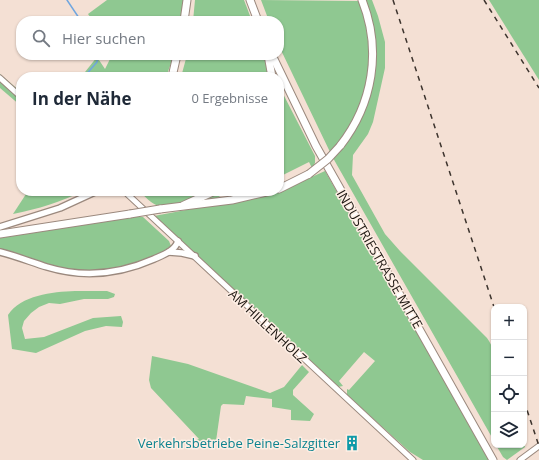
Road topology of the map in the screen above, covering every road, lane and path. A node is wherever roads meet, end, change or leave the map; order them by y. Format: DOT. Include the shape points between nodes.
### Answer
graph roads {
  1 [pos="187,0"];
  2 [pos="250,0"];
  3 [pos="362,0"];
  4 [pos="185,16"];
  5 [pos="256,16"];
  6 [pos="176,60"];
  7 [pos="269,60"];
  8 [pos="274,60"];
  9 [pos="173,72"];
  10 [pos="271,72"];
  11 [pos="280,72"];
  12 [pos="0,78"];
  13 [pos="284,80"];
  14 [pos="16,92"];
  15 [pos="284,186"];
  16 [pos="86,196"];
  17 [pos="129,196"];
  18 [pos="204,196"];
  19 [pos="249,196"];
  20 [pos="172,208"];
  21 [pos="0,227"];
  22 [pos="0,234"];
  23 [pos="178,241"];
  24 [pos="0,252"];
  25 [pos="168,252"];
  26 [pos="195,256"];
  27 [pos="539,446"];
  28 [pos="493,459"];
  29 [pos="413,460"];
  30 [pos="520,460"];
  1 -- 4 [label="highway"];
  2 -- 5 [label="highway"];
  3 -- 15 [label="highway, bridge" via="372,33 373,51 372,74 360,114 340,146 328,159 309,174"];
  6 -- 9 [label="highway"];
  7 -- 10 [label="highway"];
  8 -- 11 [label="highway, INDUSTRIESTRASSE MITTE"];
  12 -- 14 [label="street"];
  13 -- 28 [label="highway, INDUSTRIESTRASSE MITTE" via="316,146"];
  16 -- 21 [label="main road" via="60,208"];
  17 -- 23 [label="street, AM HILLENHOLZ"];
  18 -- 20 [label="highway"];
  19 -- 20 [label="highway"];
  20 -- 22 [label="highway, bridge"];
  23 -- 25 [label="main road"];
  23 -- 26 [label="street, AM HILLENHOLZ"];
  24 -- 25 [label="main road" via="56,269 95,274 132,268"];
  25 -- 26 [label="main road"];
  26 -- 29 [label="street, AM HILLENHOLZ"];
  27 -- 30 [label="street"];
}
